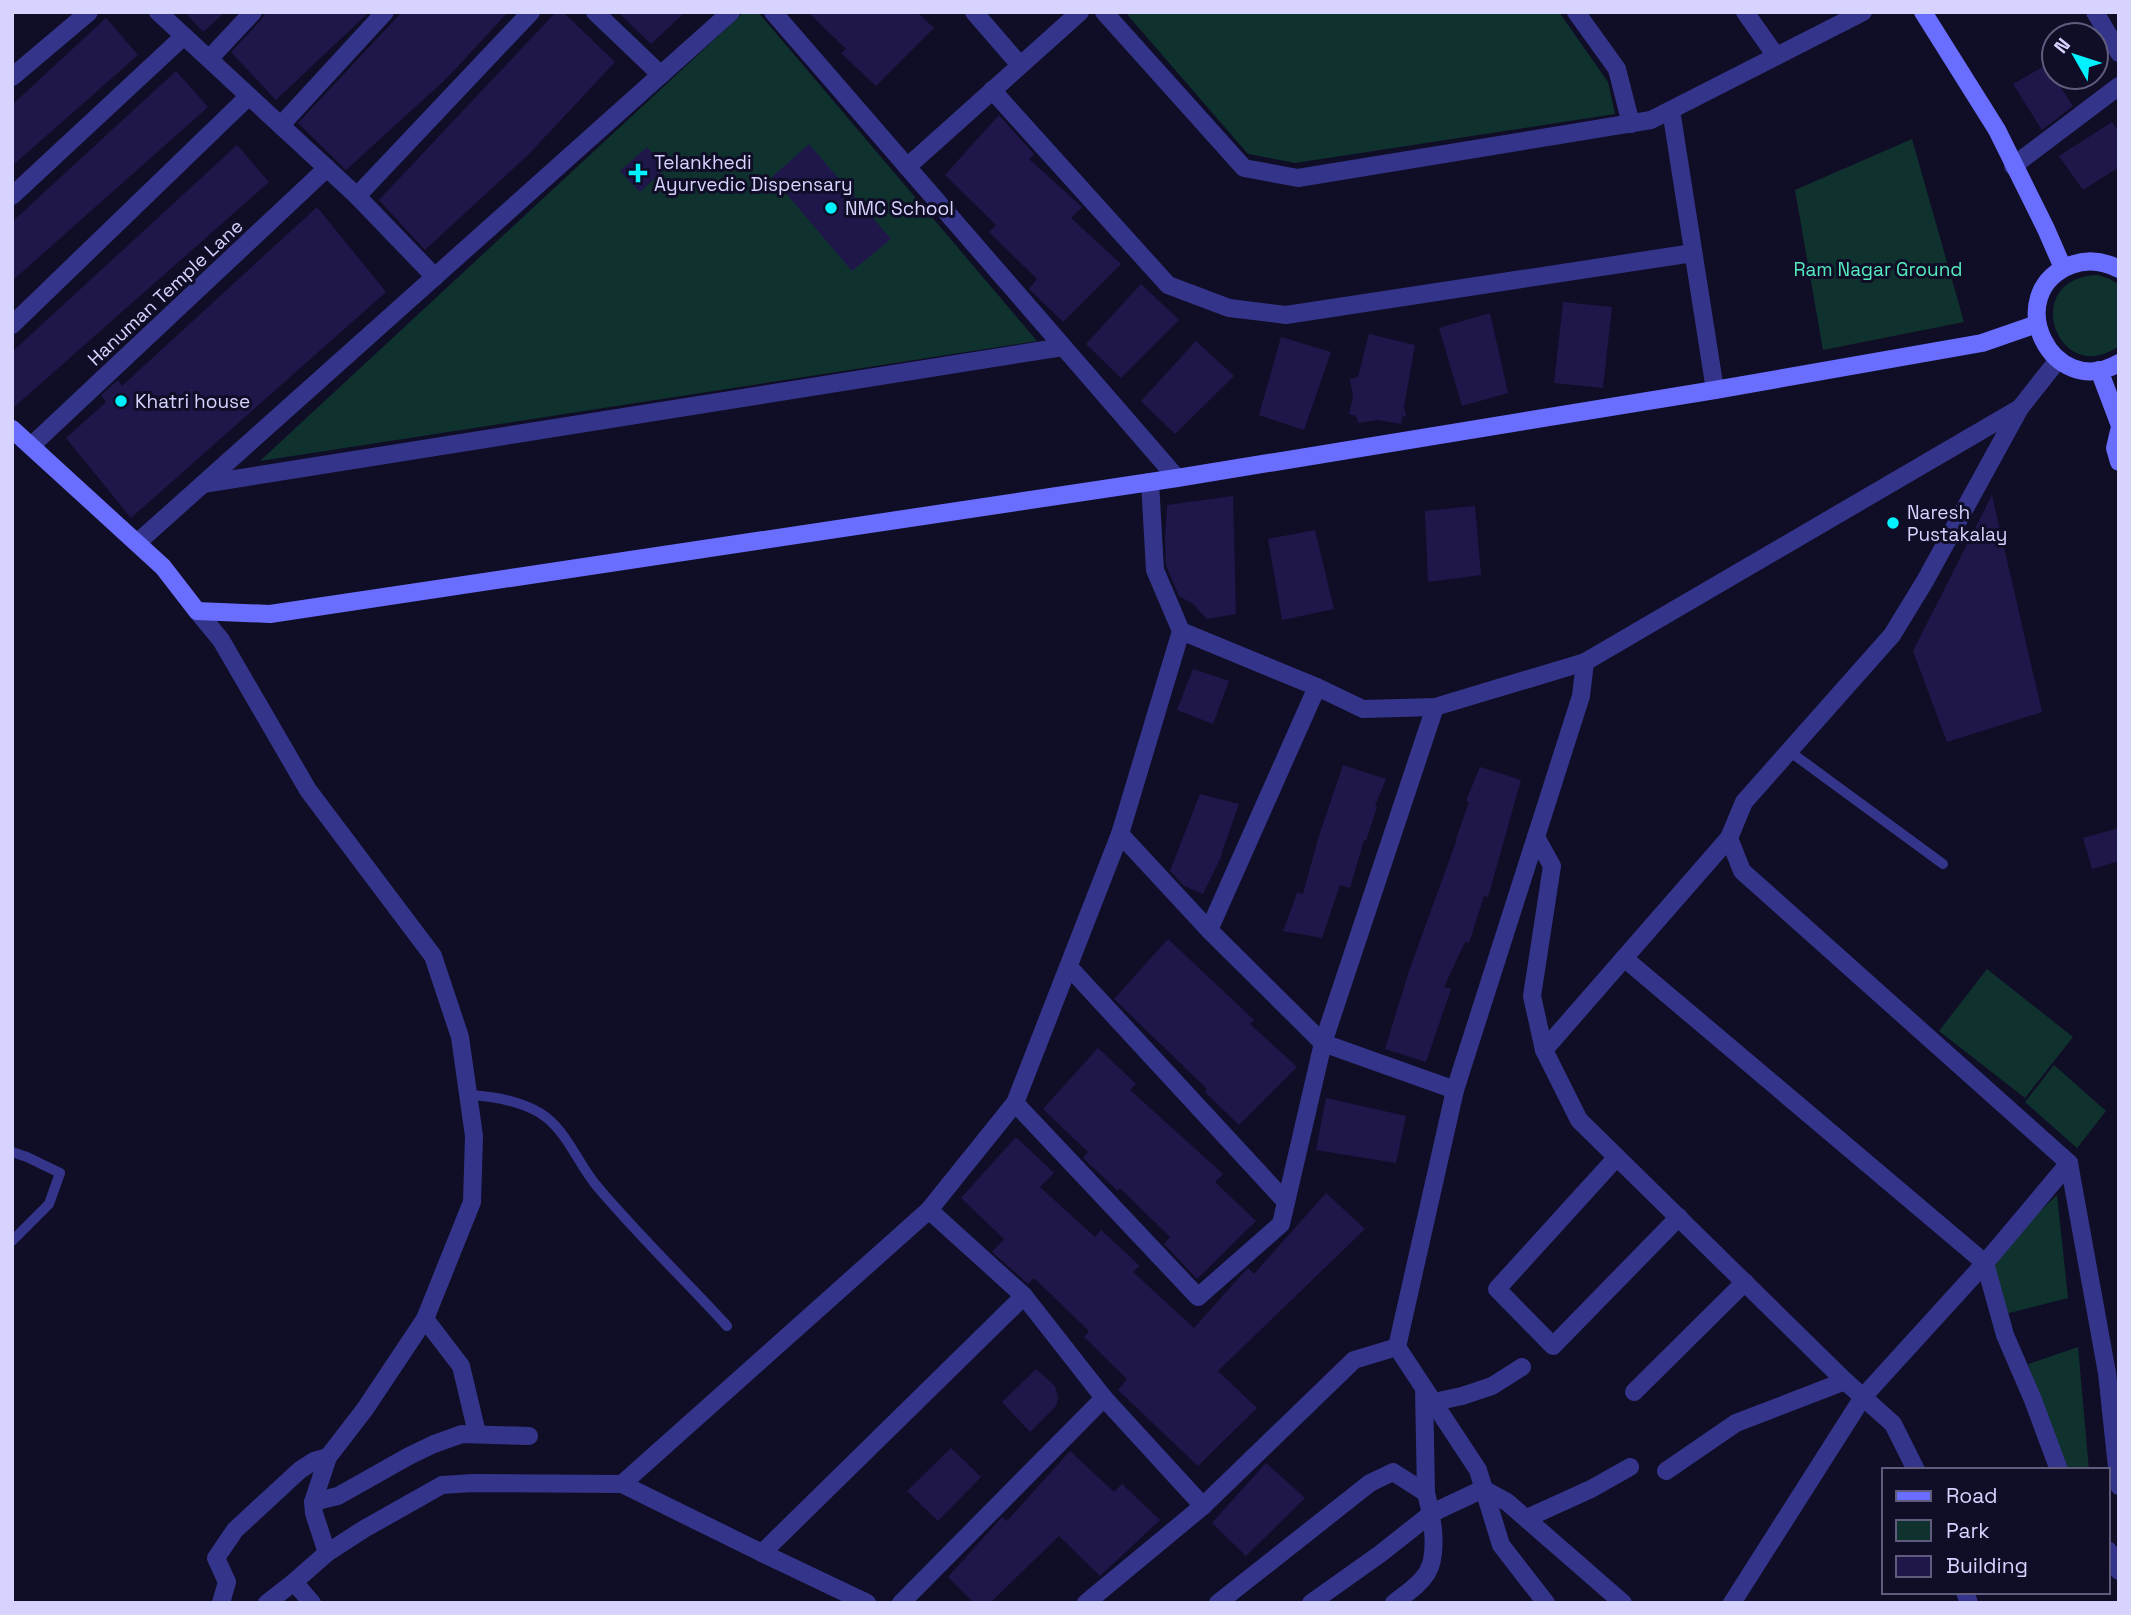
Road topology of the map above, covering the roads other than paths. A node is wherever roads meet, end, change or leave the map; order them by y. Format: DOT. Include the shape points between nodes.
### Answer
graph roads {
  1 [pos="89,12"];
  2 [pos="158,12"];
  3 [pos="253,12"];
  4 [pos="385,12"];
  5 [pos="531,12"];
  6 [pos="595,12"];
  7 [pos="731,12"];
  8 [pos="773,12"];
  9 [pos="974,12"];
  10 [pos="1080,12"];
  11 [pos="1104,12"];
  12 [pos="1576,12"];
  13 [pos="1745,12"];
  14 [pos="1863,12"];
  15 [pos="1923,12"];
  16 [pos="2095,12"];
  17 [pos="184,36"];
  18 [pos="2119,53"];
  19 [pos="1776,57"];
  20 [pos="209,59"];
  21 [pos="1020,65"];
  22 [pos="661,75"];
  23 [pos="12,77"];
  24 [pos="2119,86"];
  25 [pos="992,90"];
  26 [pos="249,96"];
  27 [pos="1671,110"];
  28 [pos="1631,124"];
  29 [pos="281,125"];
  30 [pos="2013,166"];
  31 [pos="907,167"];
  32 [pos="327,168"];
  33 [pos="12,196"];
  34 [pos="357,196"];
  35 [pos="1693,253"];
  36 [pos="2063,268"];
  37 [pos="2119,269"];
  38 [pos="435,277"];
  39 [pos="12,324"];
  40 [pos="2037,324"];
  41 [pos="1063,347"];
  42 [pos="2058,360"];
  43 [pos="2119,363"];
  44 [pos="2099,370"];
  45 [pos="1715,390"];
  46 [pos="2020,408"];
  47 [pos="2119,423"];
  48 [pos="12,429"];
  49 [pos="2119,431"];
  50 [pos="31,446"];
  51 [pos="2119,462"];
  52 [pos="1177,478"];
  53 [pos="1150,482"];
  54 [pos="203,484"];
  55 [pos="137,543"];
  56 [pos="197,611"];
  57 [pos="1181,631"];
  58 [pos="1585,662"];
  59 [pos="1317,687"];
  60 [pos="1435,707"];
  61 [pos="1789,751"];
  62 [pos="1121,834"];
  63 [pos="1536,837"];
  64 [pos="1729,838"];
  65 [pos="1943,864"];
  66 [pos="1209,930"];
  67 [pos="1624,958"];
  68 [pos="1069,967"];
  69 [pos="1323,1042"];
  70 [pos="1544,1050"];
  71 [pos="1455,1090"];
  72 [pos="468,1095"];
  73 [pos="1015,1103"];
  74 [pos="12,1152"];
  75 [pos="1617,1157"];
  76 [pos="2069,1163"];
  77 [pos="1286,1202"];
  78 [pos="929,1210"];
  79 [pos="1679,1217"];
  80 [pos="12,1241"];
  81 [pos="1985,1263"];
  82 [pos="1745,1282"];
  83 [pos="1024,1296"];
  84 [pos="425,1319"];
  85 [pos="727,1326"];
  86 [pos="1398,1347"];
  87 [pos="1522,1367"];
  88 [pos="1845,1381"];
  89 [pos="1634,1392"];
  90 [pos="1429,1395"];
  91 [pos="1863,1397"];
  92 [pos="1104,1398"];
  93 [pos="477,1433"];
  94 [pos="528,1436"];
  95 [pos="328,1457"];
  96 [pos="1630,1467"];
  97 [pos="1915,1468"];
  98 [pos="2058,1468"];
  99 [pos="1666,1471"];
  100 [pos="622,1483"];
  101 [pos="2119,1486"];
  102 [pos="1483,1489"];
  103 [pos="1426,1493"];
  104 [pos="313,1502"];
  105 [pos="1203,1506"];
  106 [pos="1432,1513"];
  107 [pos="1527,1518"];
  108 [pos="327,1553"];
  109 [pos="762,1553"];
  110 [pos="2110,1554"];
  111 [pos="2119,1571"];
  112 [pos="294,1582"];
  113 [pos="221,1603"];
  114 [pos="267,1603"];
  115 [pos="312,1603"];
  116 [pos="867,1603"];
  117 [pos="901,1603"];
  118 [pos="1086,1603"];
  119 [pos="1218,1603"];
  120 [pos="1311,1603"];
  121 [pos="1394,1603"];
  122 [pos="1546,1603"];
  123 [pos="1623,1603"];
  124 [pos="1732,1603"];
  1 -- 23 [label="street"];
  2 -- 17 [label="street"];
  3 -- 20 [label="street"];
  4 -- 29 [label="street"];
  5 -- 34 [label="street"];
  6 -- 22 [label="street"];
  7 -- 22 [label="street"];
  8 -- 31 [label="street"];
  9 -- 21 [label="street"];
  10 -- 21 [label="street"];
  11 -- 28 [label="street" via="1244,168 1297,178"];
  12 -- 28 [label="street" via="1617,69"];
  13 -- 19 [label="street"];
  14 -- 19 [label="street"];
  15 -- 30 [label="street" via="1997,130"];
  16 -- 18 [label="street"];
  17 -- 20 [label="street"];
  17 -- 33 [label="street"];
  19 -- 27 [label="street"];
  20 -- 26 [label="street"];
  21 -- 25 [label="street"];
  22 -- 38 [label="street"];
  24 -- 30 [label="street"];
  25 -- 31 [label="street"];
  25 -- 35 [label="street" via="1168,285 1229,308 1286,315"];
  26 -- 29 [label="street"];
  26 -- 39 [label="street"];
  27 -- 28 [label="street"];
  27 -- 35 [label="street"];
  29 -- 32 [label="street"];
  30 -- 36 [label="street"];
  31 -- 41 [label="street"];
  32 -- 34 [label="street"];
  32 -- 50 [label="street, Hanuman Temple Lane"];
  34 -- 38 [label="street"];
  35 -- 45 [label="street"];
  36 -- 37 [label="street" via="2094,261"];
  36 -- 40 [label="street" via="2042,292"];
  38 -- 54 [label="street"];
  40 -- 42 [label="street" via="2040,338"];
  40 -- 45 [label="street" via="1982,343"];
  41 -- 52 [label="street"];
  41 -- 54 [label="street"];
  42 -- 44 [label="street" via="2084,371"];
  42 -- 46 [label="street"];
  43 -- 44 [label="street"];
  44 -- 47 [label="street"];
  45 -- 52 [label="street"];
  46 -- 58 [label="street"];
  46 -- 61 [label="street" via="1892,635"];
  48 -- 50 [label="street"];
  49 -- 51 [label="street" via="2115,448"];
  50 -- 55 [label="street"];
  52 -- 53 [label="street"];
  53 -- 56 [label="street" via="270,614"];
  53 -- 57 [label="street" via="1155,570"];
  54 -- 55 [label="street"];
  55 -- 56 [label="street" via="163,567"];
  56 -- 72 [label="street" via="221,640 308,790 433,956 460,1037"];
  57 -- 59 [label="street"];
  57 -- 62 [label="street"];
  58 -- 60 [label="street"];
  58 -- 63 [label="street" via="1581,696"];
  59 -- 60 [label="street" via="1363,709"];
  59 -- 66 [label="street"];
  60 -- 69 [label="street"];
  61 -- 64 [label="street" via="1744,802"];
  61 -- 65 [label="lane"];
  62 -- 66 [label="street"];
  62 -- 68 [label="street"];
  63 -- 70 [label="street" via="1552,866 1532,996"];
  63 -- 71 [label="street"];
  64 -- 67 [label="street"];
  64 -- 76 [label="street" via="1742,871"];
  66 -- 69 [label="street"];
  67 -- 70 [label="street"];
  67 -- 81 [label="street"];
  68 -- 73 [label="street"];
  68 -- 77 [label="street"];
  69 -- 71 [label="street"];
  69 -- 77 [label="street"];
  70 -- 75 [label="street" via="1579,1120"];
  71 -- 86 [label="street"];
  72 -- 84 [label="street" via="474,1136 472,1202"];
  72 -- 85 [label="lane" via="510,1101 549,1120 596,1184"];
  73 -- 77 [label="street" via="1198,1297 1281,1224"];
  73 -- 78 [label="street"];
  74 -- 80 [label="lane" via="60,1173 49,1205"];
  75 -- 79 [label="street"];
  75 -- 79 [label="street" via="1497,1289 1553,1346"];
  76 -- 81 [label="street"];
  76 -- 101 [label="street" via="2107,1373"];
  78 -- 83 [label="street"];
  78 -- 100 [label="street"];
  79 -- 82 [label="street"];
  81 -- 91 [label="street"];
  81 -- 98 [label="street" via="2005,1335"];
  82 -- 88 [label="street"];
  82 -- 89 [label="street"];
  83 -- 92 [label="street"];
  83 -- 109 [label="street"];
  84 -- 93 [label="street" via="461,1366"];
  84 -- 95 [label="street"];
  86 -- 90 [label="street"];
  86 -- 105 [label="street" via="1354,1360"];
  87 -- 90 [label="street" via="1492,1386 1462,1396"];
  88 -- 91 [label="street"];
  88 -- 99 [label="street" via="1737,1423"];
  90 -- 102 [label="street" via="1478,1470"];
  90 -- 103 [label="street"];
  91 -- 97 [label="street" via="1894,1424"];
  91 -- 124 [label="street"];
  92 -- 105 [label="street"];
  92 -- 117 [label="street"];
  93 -- 94 [label="street"];
  93 -- 104 [label="street" via="434,1444 338,1496"];
  95 -- 104 [label="street"];
  95 -- 113 [label="street" via="300,1471 235,1530 216,1558 227,1582"];
  96 -- 107 [label="street"];
  100 -- 108 [label="street" via="442,1485"];
  100 -- 109 [label="street"];
  102 -- 106 [label="street"];
  102 -- 107 [label="street"];
  102 -- 122 [label="street" via="1502,1545"];
  103 -- 106 [label="street"];
  103 -- 119 [label="street" via="1393,1472 1382,1476"];
  104 -- 108 [label="street"];
  105 -- 118 [label="street"];
  106 -- 120 [label="street"];
  106 -- 121 [label="street" via="1432,1557 1427,1573"];
  107 -- 123 [label="street"];
  108 -- 112 [label="street"];
  109 -- 116 [label="street"];
  110 -- 111 [label="street"];
  112 -- 114 [label="street"];
  112 -- 115 [label="street"];
}
